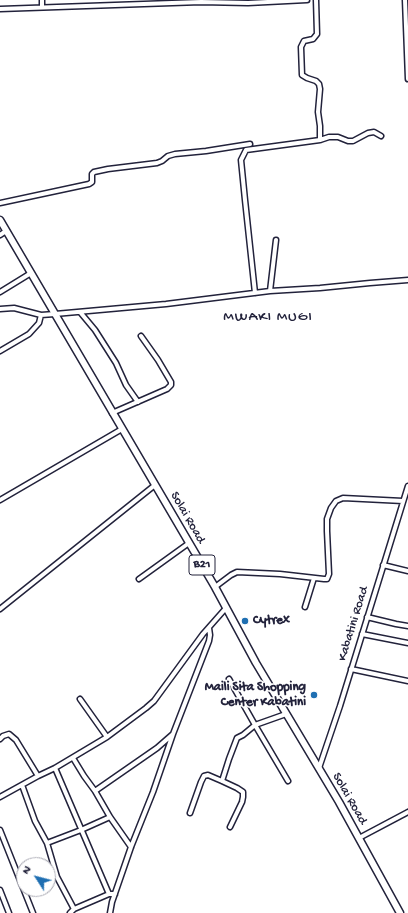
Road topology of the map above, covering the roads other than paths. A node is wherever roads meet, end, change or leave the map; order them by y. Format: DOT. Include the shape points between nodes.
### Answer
graph roads {
  1 [pos="42,0"];
  2 [pos="307,0"];
  3 [pos="316,0"];
  4 [pos="405,0"];
  5 [pos="42,7"];
  6 [pos="0,9"];
  7 [pos="408,80"];
  8 [pos="381,136"];
  9 [pos="320,140"];
  10 [pos="250,144"];
  11 [pos="0,203"];
  12 [pos="0,220"];
  13 [pos="6,231"];
  14 [pos="0,235"];
  15 [pos="276,240"];
  16 [pos="31,273"];
  17 [pos="408,280"];
  18 [pos="270,291"];
  19 [pos="0,292"];
  20 [pos="255,293"];
  21 [pos="0,309"];
  22 [pos="80,312"];
  23 [pos="55,314"];
  24 [pos="41,315"];
  25 [pos="141,336"];
  26 [pos="0,351"];
  27 [pos="138,402"];
  28 [pos="112,413"];
  29 [pos="122,429"];
  30 [pos="155,485"];
  31 [pos="408,486"];
  32 [pos="0,500"];
  33 [pos="403,501"];
  34 [pos="189,543"];
  35 [pos="383,565"];
  36 [pos="408,571"];
  37 [pos="314,578"];
  38 [pos="139,579"];
  39 [pos="215,587"];
  40 [pos="305,607"];
  41 [pos="226,608"];
  42 [pos="0,609"];
  43 [pos="367,617"];
  44 [pos="408,626"];
  45 [pos="209,628"];
  46 [pos="362,634"];
  47 [pos="408,644"];
  48 [pos="351,668"];
  49 [pos="229,679"];
  50 [pos="408,681"];
  51 [pos="80,699"];
  52 [pos="286,714"];
  53 [pos="255,725"];
  54 [pos="173,734"];
  55 [pos="107,737"];
  56 [pos="0,739"];
  57 [pos="73,758"];
  58 [pos="55,768"];
  59 [pos="319,768"];
  60 [pos="38,776"];
  61 [pos="222,780"];
  62 [pos="288,782"];
  63 [pos="22,786"];
  64 [pos="95,791"];
  65 [pos="0,796"];
  66 [pos="408,812"];
  67 [pos="190,813"];
  68 [pos="110,817"];
  69 [pos="230,827"];
  70 [pos="0,830"];
  71 [pos="81,830"];
  72 [pos="359,838"];
  73 [pos="47,843"];
  74 [pos="131,847"];
  75 [pos="0,890"];
  76 [pos="109,894"];
  77 [pos="115,894"];
  78 [pos="72,912"];
  79 [pos="9,913"];
  80 [pos="33,913"];
  81 [pos="110,913"];
  82 [pos="400,913"];
  1 -- 5 [label="street"];
  2 -- 5 [label="street"];
  3 -- 9 [label="street" via="316,34 313,39 304,41 300,47 302,75 316,81 320,89"];
  4 -- 7 [label="street"];
  5 -- 6 [label="street"];
  8 -- 9 [label="street" via="374,132 353,141 338,137"];
  9 -- 20 [label="street" via="246,150 241,160"];
  10 -- 11 [label="street" via="174,154 157,163 100,170 92,172 92,182 89,184"];
  12 -- 13 [label="highway, Solai Road / B21"];
  13 -- 14 [label="street"];
  13 -- 16 [label="highway, Solai Road / B21"];
  15 -- 18 [label="street"];
  16 -- 19 [label="street"];
  16 -- 23 [label="highway, Solai Road / B21"];
  17 -- 18 [label="street"];
  18 -- 20 [label="street"];
  20 -- 22 [label="street"];
  21 -- 24 [label="street" via="14,308"];
  22 -- 23 [label="street"];
  22 -- 27 [label="street" via="95,330"];
  23 -- 24 [label="street"];
  23 -- 28 [label="highway, Solai Road / B21"];
  24 -- 26 [label="street" via="39,323 29,334"];
  25 -- 27 [label="street" via="171,385"];
  27 -- 28 [label="street"];
  28 -- 29 [label="highway, Solai Road / B21"];
  29 -- 30 [label="highway, Solai Road / B21"];
  29 -- 32 [label="street"];
  30 -- 34 [label="highway, Solai Road / B21"];
  30 -- 42 [label="street"];
  31 -- 33 [label="street, Kabatini Road"];
  33 -- 35 [label="street, Kabatini Road"];
  33 -- 37 [label="street" via="343,498 336,501 327,519 329,577"];
  34 -- 38 [label="street"];
  34 -- 39 [label="highway, Solai Road / B21"];
  35 -- 36 [label="street"];
  35 -- 43 [label="street, Kabatini Road"];
  37 -- 39 [label="street" via="237,572"];
  37 -- 40 [label="street"];
  39 -- 41 [label="highway, Solai Road / B21"];
  41 -- 45 [label="street"];
  41 -- 52 [label="highway, Solai Road / B21"];
  43 -- 44 [label="street"];
  43 -- 46 [label="street, Kabatini Road"];
  45 -- 54 [label="street" via="209,641"];
  45 -- 55 [label="street" via="154,701"];
  46 -- 47 [label="street"];
  46 -- 48 [label="street, Kabatini Road"];
  48 -- 50 [label="street"];
  48 -- 59 [label="street, Kabatini Road"];
  49 -- 53 [label="street"];
  51 -- 55 [label="street"];
  52 -- 53 [label="street"];
  52 -- 59 [label="highway, Solai Road / B21"];
  53 -- 61 [label="street" via="237,738"];
  53 -- 62 [label="street"];
  54 -- 64 [label="street"];
  54 -- 74 [label="street" via="154,792"];
  55 -- 57 [label="street"];
  56 -- 60 [label="street" via="9,734 16,740"];
  57 -- 58 [label="street"];
  57 -- 64 [label="street"];
  58 -- 60 [label="street"];
  58 -- 71 [label="street"];
  59 -- 72 [label="highway, Solai Road / B21"];
  60 -- 63 [label="street"];
  61 -- 67 [label="street" via="204,776"];
  61 -- 69 [label="street" via="243,792 241,805"];
  63 -- 65 [label="street"];
  63 -- 73 [label="street"];
  64 -- 68 [label="street"];
  66 -- 72 [label="street"];
  68 -- 71 [label="street"];
  68 -- 74 [label="street"];
  70 -- 80 [label="street"];
  71 -- 73 [label="street"];
  71 -- 76 [label="street"];
  72 -- 82 [label="highway, Solai Road / B21"];
  73 -- 78 [label="street"];
  74 -- 77 [label="street"];
  75 -- 79 [label="street"];
  76 -- 77 [label="street"];
  76 -- 78 [label="street"];
  77 -- 81 [label="street"];
}
